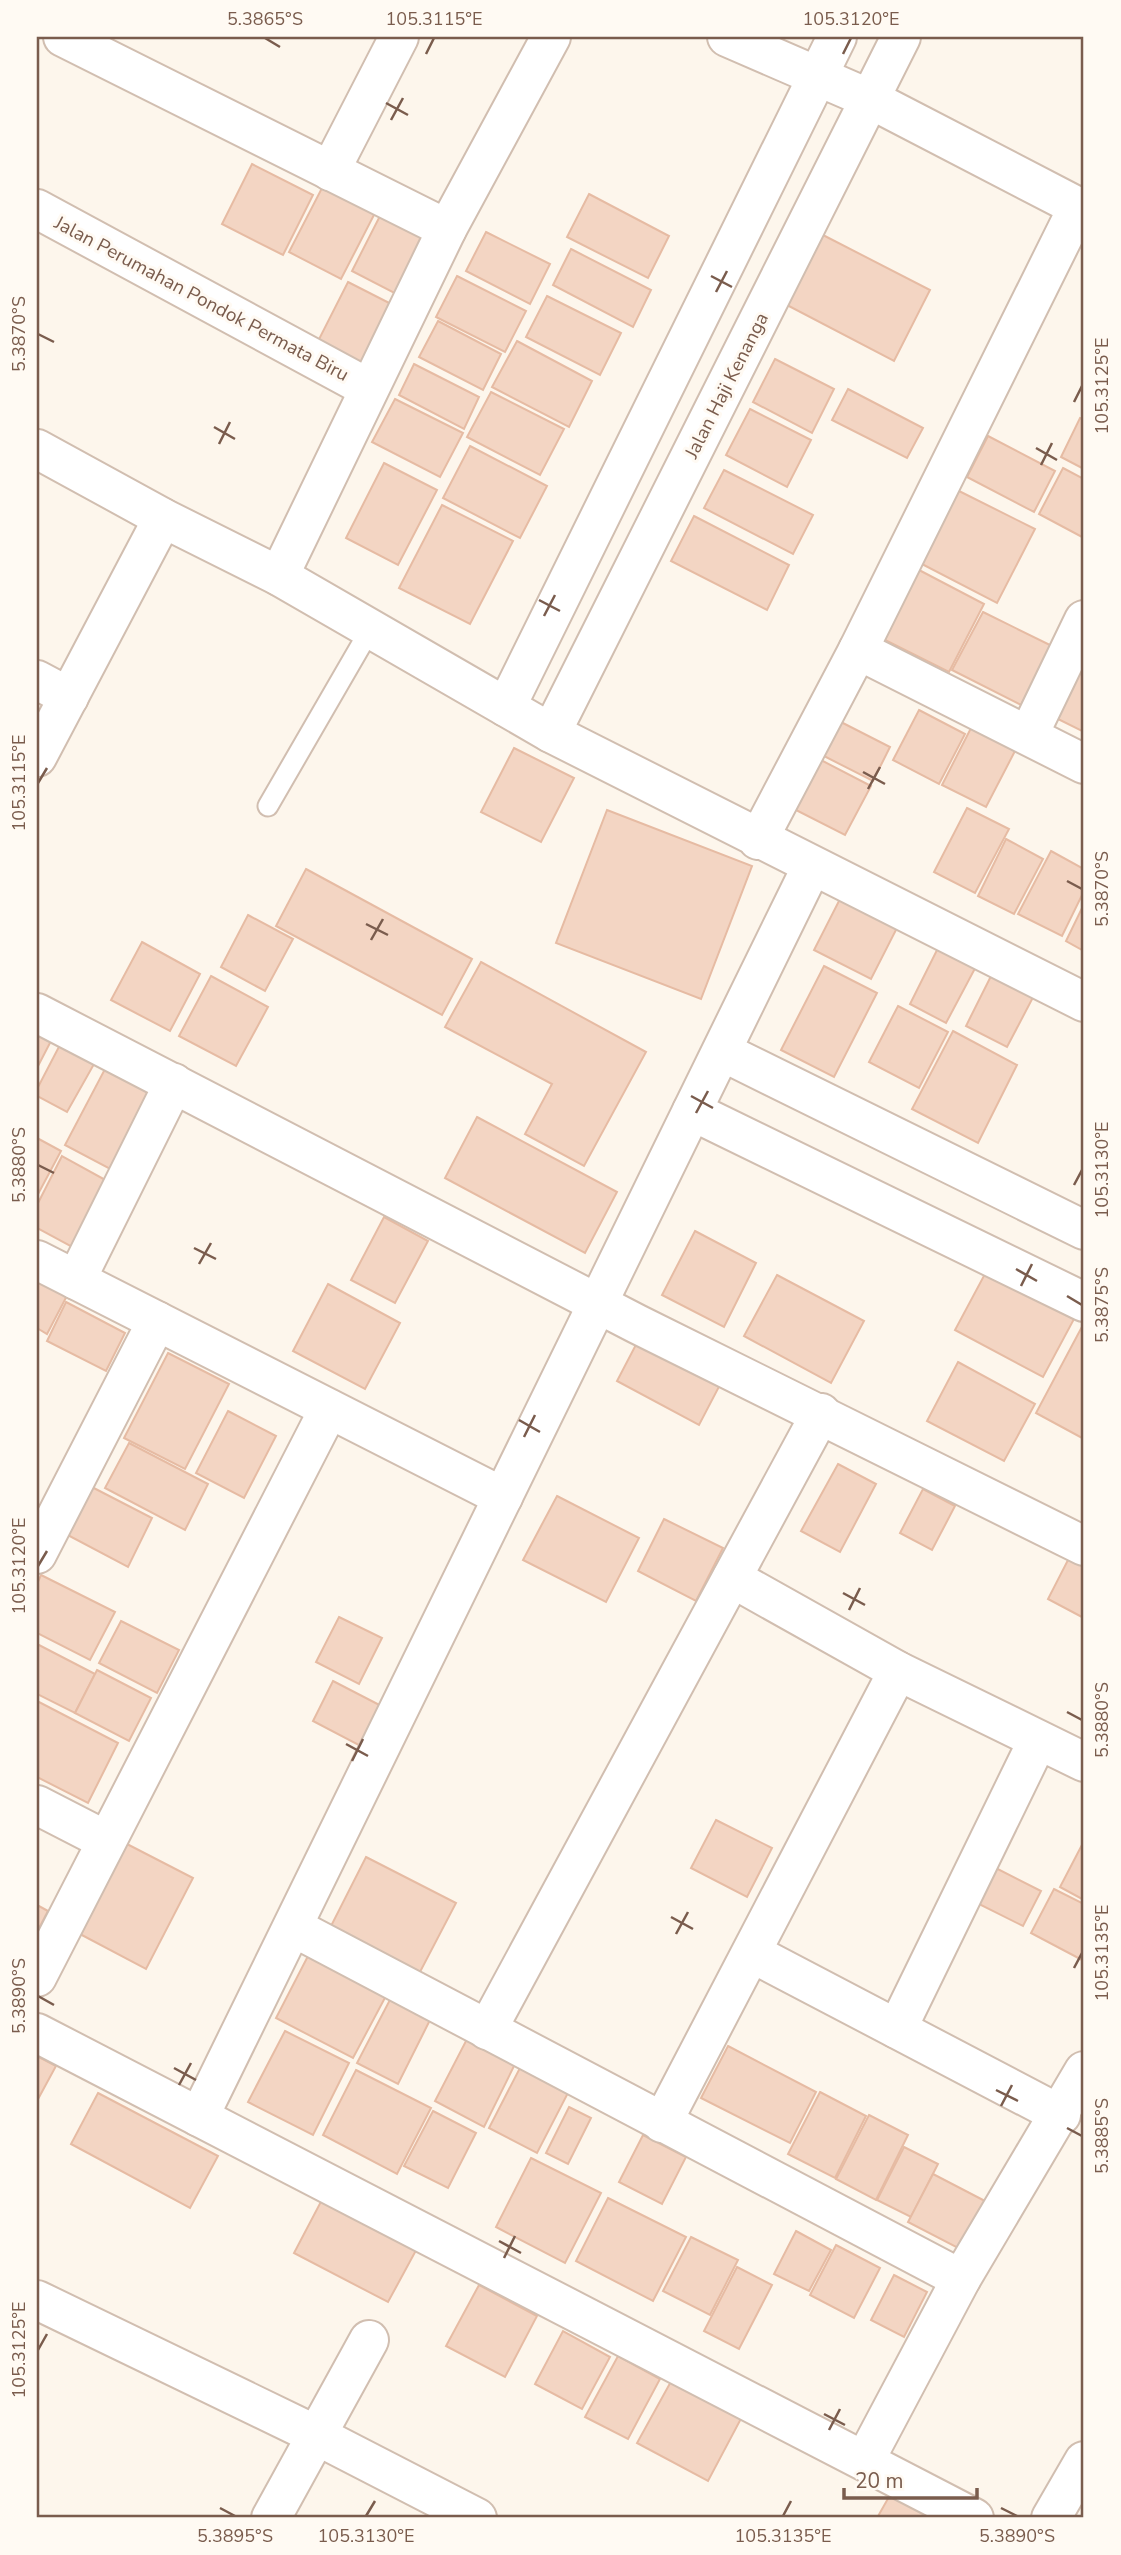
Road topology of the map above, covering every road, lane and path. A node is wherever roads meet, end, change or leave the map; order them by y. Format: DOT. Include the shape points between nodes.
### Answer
graph roads {
  1 [pos="64,37"];
  2 [pos="399,37"];
  3 [pos="551,37"];
  4 [pos="727,37"];
  5 [pos="837,37"];
  6 [pos="901,37"];
  7 [pos="817,76"];
  8 [pos="870,99"];
  9 [pos="330,171"];
  10 [pos="1081,208"];
  11 [pos="37,209"];
  12 [pos="447,229"];
  13 [pos="368,388"];
  14 [pos="37,449"];
  15 [pos="163,518"];
  16 [pos="279,576"];
  17 [pos="1084,620"];
  18 [pos="370,628"];
  19 [pos="858,650"];
  20 [pos="53,689"];
  21 [pos="506,707"];
  22 [pos="551,733"];
  23 [pos="1029,734"];
  24 [pos="37,757"];
  25 [pos="1084,764"];
  26 [pos="268,806"];
  27 [pos="758,840"];
  28 [pos="812,866"];
  29 [pos="1084,1002"];
  30 [pos="37,1013"];
  31 [pos="723,1052"];
  32 [pos="174,1083"];
  33 [pos="692,1111"];
  34 [pos="1084,1230"];
  35 [pos="37,1260"];
  36 [pos="76,1280"];
  37 [pos="1084,1302"];
  38 [pos="599,1303"];
  39 [pos="157,1321"];
  40 [pos="329,1409"];
  41 [pos="821,1413"];
  42 [pos="503,1497"];
  43 [pos="1084,1546"];
  44 [pos="37,1555"];
  45 [pos="732,1578"];
  46 [pos="898,1671"];
  47 [pos="1038,1740"];
  48 [pos="1084,1762"];
  49 [pos="37,1805"];
  50 [pos="106,1840"];
  51 [pos="293,1927"];
  52 [pos="752,1953"];
  53 [pos="37,1978"];
  54 [pos="897,2029"];
  55 [pos="487,2030"];
  56 [pos="37,2033"];
  57 [pos="1084,2071"];
  58 [pos="1060,2115"];
  59 [pos="199,2117"];
  60 [pos="662,2123"];
  61 [pos="961,2279"];
  62 [pos="37,2300"];
  63 [pos="369,2340"];
  64 [pos="314,2434"];
  65 [pos="865,2460"];
  66 [pos="1084,2461"];
  67 [pos="271,2518"];
  68 [pos="477,2518"];
  69 [pos="974,2518"];
  70 [pos="1051,2518"];
  1 -- 9 [label="street"];
  2 -- 9 [label="street"];
  3 -- 12 [label="street"];
  4 -- 7 [label="street"];
  5 -- 7 [label="street"];
  6 -- 8 [label="street, Jalan Haji Kenanga"];
  7 -- 8 [label="street"];
  7 -- 21 [label="street"];
  8 -- 10 [label="street"];
  8 -- 22 [label="street, Jalan Haji Kenanga"];
  9 -- 12 [label="street"];
  10 -- 19 [label="street"];
  11 -- 13 [label="street, Jalan Perumahan Pondok Permata Biru"];
  12 -- 13 [label="street"];
  13 -- 16 [label="street"];
  14 -- 15 [label="street"];
  15 -- 16 [label="street"];
  15 -- 20 [label="street"];
  16 -- 18 [label="street"];
  17 -- 23 [label="street"];
  18 -- 21 [label="street"];
  18 -- 26 [label="lane"];
  19 -- 23 [label="street"];
  19 -- 27 [label="street"];
  20 -- 24 [label="street"];
  21 -- 22 [label="street"];
  22 -- 27 [label="street"];
  23 -- 25 [label="street"];
  27 -- 28 [label="street"];
  28 -- 29 [label="street"];
  28 -- 31 [label="street"];
  30 -- 32 [label="street"];
  31 -- 33 [label="street"];
  31 -- 34 [label="street"];
  32 -- 36 [label="street"];
  32 -- 38 [label="street"];
  33 -- 37 [label="street"];
  33 -- 38 [label="street"];
  35 -- 36 [label="street"];
  36 -- 39 [label="street"];
  38 -- 41 [label="street"];
  38 -- 42 [label="street"];
  39 -- 40 [label="street"];
  39 -- 44 [label="street"];
  40 -- 42 [label="street"];
  40 -- 50 [label="street"];
  41 -- 43 [label="street"];
  41 -- 45 [label="street"];
  42 -- 51 [label="street"];
  45 -- 46 [label="street"];
  45 -- 55 [label="street"];
  46 -- 47 [label="street"];
  46 -- 52 [label="street"];
  47 -- 48 [label="street"];
  47 -- 54 [label="street"];
  49 -- 50 [label="street"];
  50 -- 53 [label="street"];
  51 -- 55 [label="street"];
  51 -- 59 [label="street"];
  52 -- 54 [label="street"];
  52 -- 60 [label="street"];
  54 -- 58 [label="street"];
  55 -- 60 [label="street"];
  56 -- 59 [label="street"];
  57 -- 58 [label="street"];
  58 -- 61 [label="street"];
  59 -- 65 [label="street"];
  60 -- 61 [label="street"];
  61 -- 65 [label="street"];
  62 -- 64 [label="street"];
  63 -- 64 [label="street"];
  64 -- 67 [label="street"];
  64 -- 68 [label="street"];
  65 -- 69 [label="street"];
  66 -- 70 [label="street"];
}
